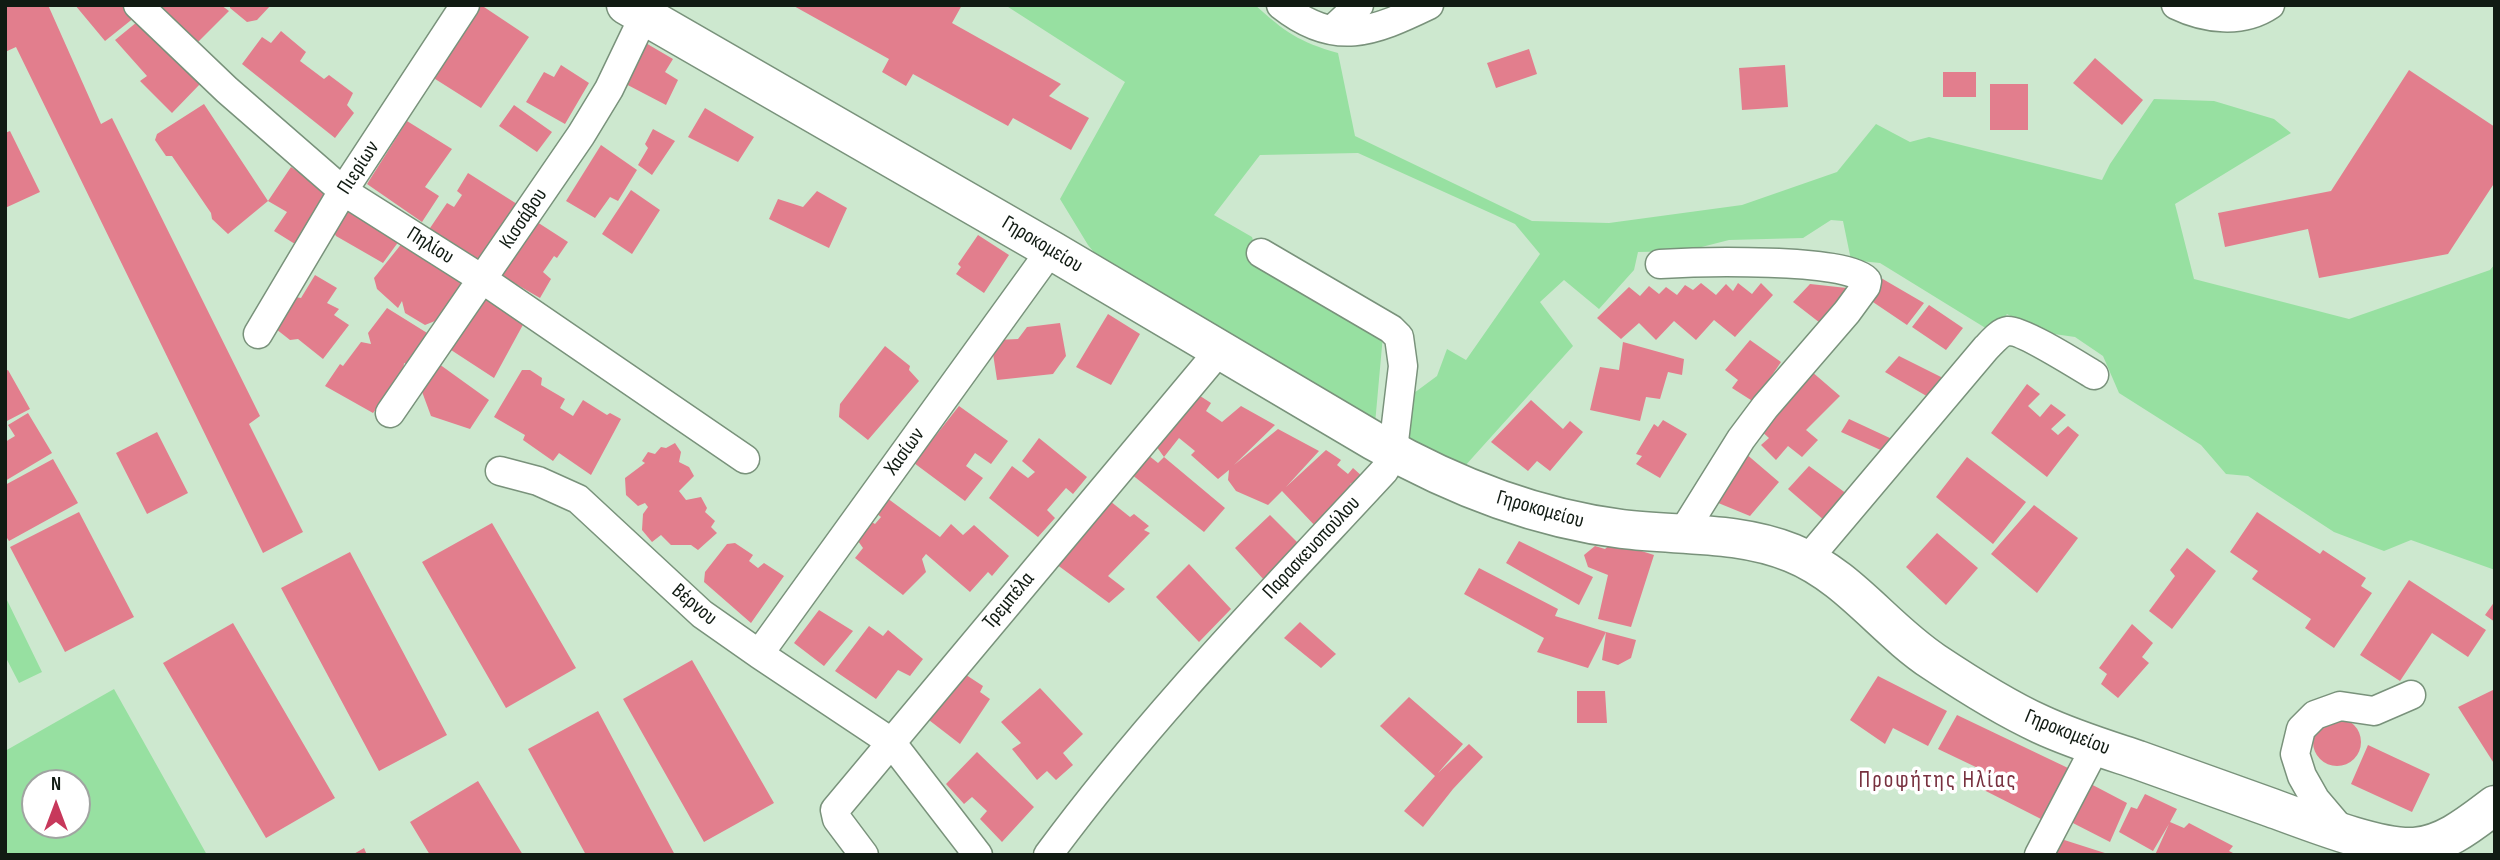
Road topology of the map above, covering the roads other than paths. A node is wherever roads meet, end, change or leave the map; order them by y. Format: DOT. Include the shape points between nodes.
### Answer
graph roads {
  1 [pos="138,5"];
  2 [pos="465,5"];
  3 [pos="1281,5"];
  4 [pos="1359,5"];
  5 [pos="1429,5"];
  6 [pos="2176,5"];
  7 [pos="2270,5"];
  8 [pos="635,11"];
  9 [pos="1332,30"];
  10 [pos="343,191"];
  11 [pos="1051,250"];
  12 [pos="1261,253"];
  13 [pos="1660,264"];
  14 [pos="482,279"];
  15 [pos="258,334"];
  16 [pos="1219,351"];
  17 [pos="2094,375"];
  18 [pos="390,413"];
  19 [pos="1394,453"];
  20 [pos="745,460"];
  21 [pos="500,471"];
  22 [pos="1683,533"];
  23 [pos="1807,560"];
  24 [pos="759,654"];
  25 [pos="2411,695"];
  26 [pos="891,742"];
  27 [pos="2096,746"];
  28 [pos="2495,805"];
  29 [pos="2343,832"];
  30 [pos="864,855"];
  31 [pos="978,855"];
  32 [pos="1048,855"];
  33 [pos="2039,855"];
  1 -- 10 [label="street, Πηλίου"];
  2 -- 10 [label="street, Πιερίων"];
  3 -- 9 [label="street" via="1307,23"];
  4 -- 9 [label="street"];
  5 -- 9 [label="street" via="1379,28"];
  6 -- 7 [label="street" via="2219,18 2254,13"];
  8 -- 11 [label="main road, Γηροκομείου"];
  8 -- 14 [label="street, Κισσάβου" via="608,89 589,123"];
  10 -- 14 [label="street, Πηλίου"];
  10 -- 15 [label="street, Πιερίων"];
  11 -- 16 [label="main road, Γηροκομείου"];
  11 -- 24 [label="street, Χασίων"];
  12 -- 19 [label="street, Παρασκευοπούλου" via="1398,337 1403,366"];
  13 -- 22 [label="street" via="1783,264 1859,273 1867,281 1847,312 1741,439"];
  14 -- 18 [label="street, Κισσάβου"];
  14 -- 20 [label="street, Πηλίου"];
  16 -- 19 [label="main road, Γηροκομείου"];
  16 -- 26 [label="street, Τρεμπέλα"];
  17 -- 23 [label="street" via="2023,335 2005,332 1986,348"];
  19 -- 22 [label="main road, Γηροκομείου" via="1451,482 1572,521"];
  19 -- 32 [label="street, Παρασκευοπούλου" via="1384,471 1219,649"];
  21 -- 24 [label="street, Βέρνου" via="578,499 682,597"];
  22 -- 23 [label="main road, Γηροκομείου" via="1759,543"];
  23 -- 27 [label="main road, Γηροκομείου" via="1834,577 1930,660 2036,722"];
  24 -- 26 [label="street, Βέρνου"];
  25 -- 29 [label="street" via="2374,711 2340,706 2315,715 2301,729 2295,754 2302,776"];
  26 -- 30 [label="street, Τρεμπέλα" via="835,810 836,820"];
  26 -- 31 [label="street, Βέρνου"];
  27 -- 29 [label="main road, Γηροκομείου"];
  27 -- 33 [label="street"];
  28 -- 29 [label="main road, Γηροκομείου" via="2454,834 2419,847"];
}
